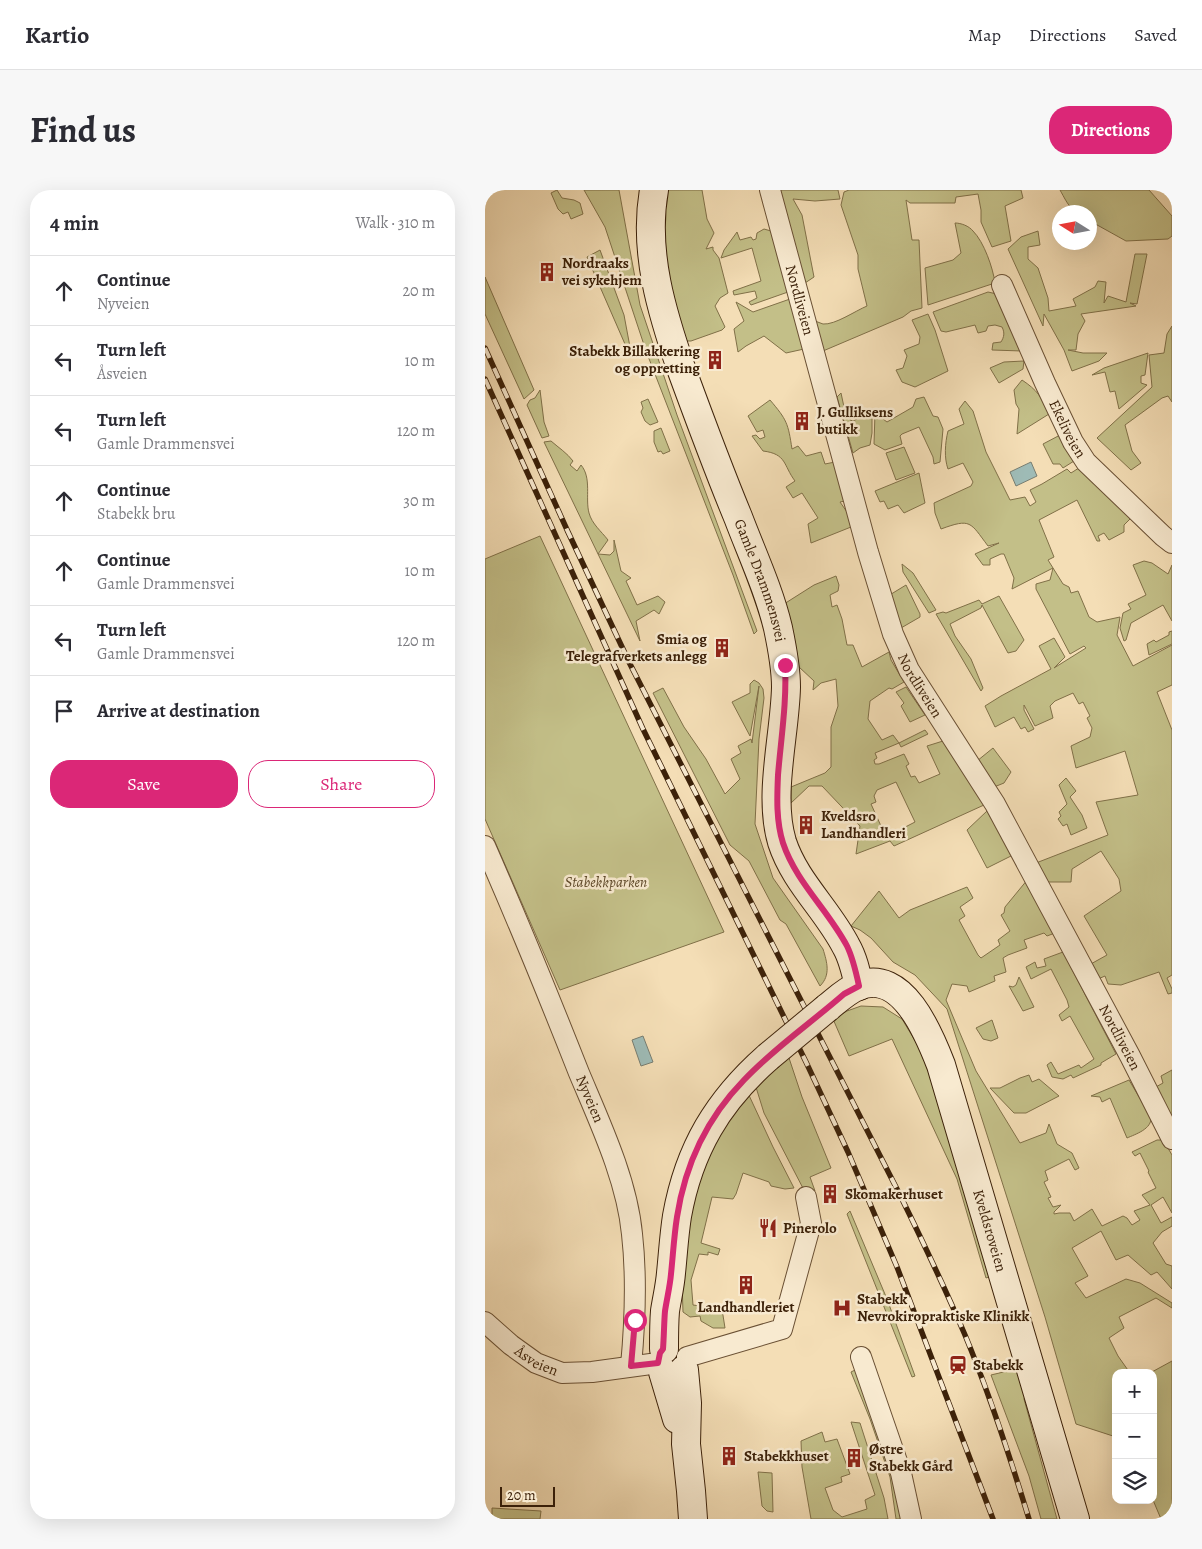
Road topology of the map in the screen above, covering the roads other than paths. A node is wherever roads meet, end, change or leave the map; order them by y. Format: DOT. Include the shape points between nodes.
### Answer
graph roads {
  1 [pos="654,190"];
  2 [pos="770,190"];
  3 [pos="1002,286"];
  4 [pos="1172,543"];
  5 [pos="485,846"];
  6 [pos="859,986"];
  7 [pos="1172,1139"];
  8 [pos="806,1197"];
  9 [pos="485,1322"];
  10 [pos="861,1357"];
  11 [pos="673,1360"];
  12 [pos="631,1366"];
  13 [pos="693,1519"];
  14 [pos="911,1519"];
  15 [pos="1075,1519"];
  1 -- 6 [label="main road, Gamle Drammensvei" via="651,255 662,307 703,431 771,601 781,643 786,686 777,793 782,840 793,868 851,954"];
  2 -- 7 [label="street, Nordliveien" via="893,634 909,670 995,804"];
  3 -- 4 [label="street, Ekeliveien" via="1073,442 1086,462"];
  5 -- 12 [label="street, Nyveien" via="608,1143 625,1198 632,1234 635,1320"];
  6 -- 11 [label="main road, bridge" via="844,994 743,1080 719,1110 697,1148 677,1216 671,1273 678,1309"];
  6 -- 15 [label="main road, Kveldsroveien" via="879,984 901,995 921,1021 941,1065"];
  8 -- 11 [label="street, Åsveien" via="811,1223 782,1329"];
  9 -- 12 [label="street, Åsveien" via="536,1363 563,1373"];
  10 -- 14 [label="street" via="901,1473"];
  11 -- 12 [label="street, Åsveien"];
  11 -- 13 [label="main road" via="672,1405 686,1444"];
}
